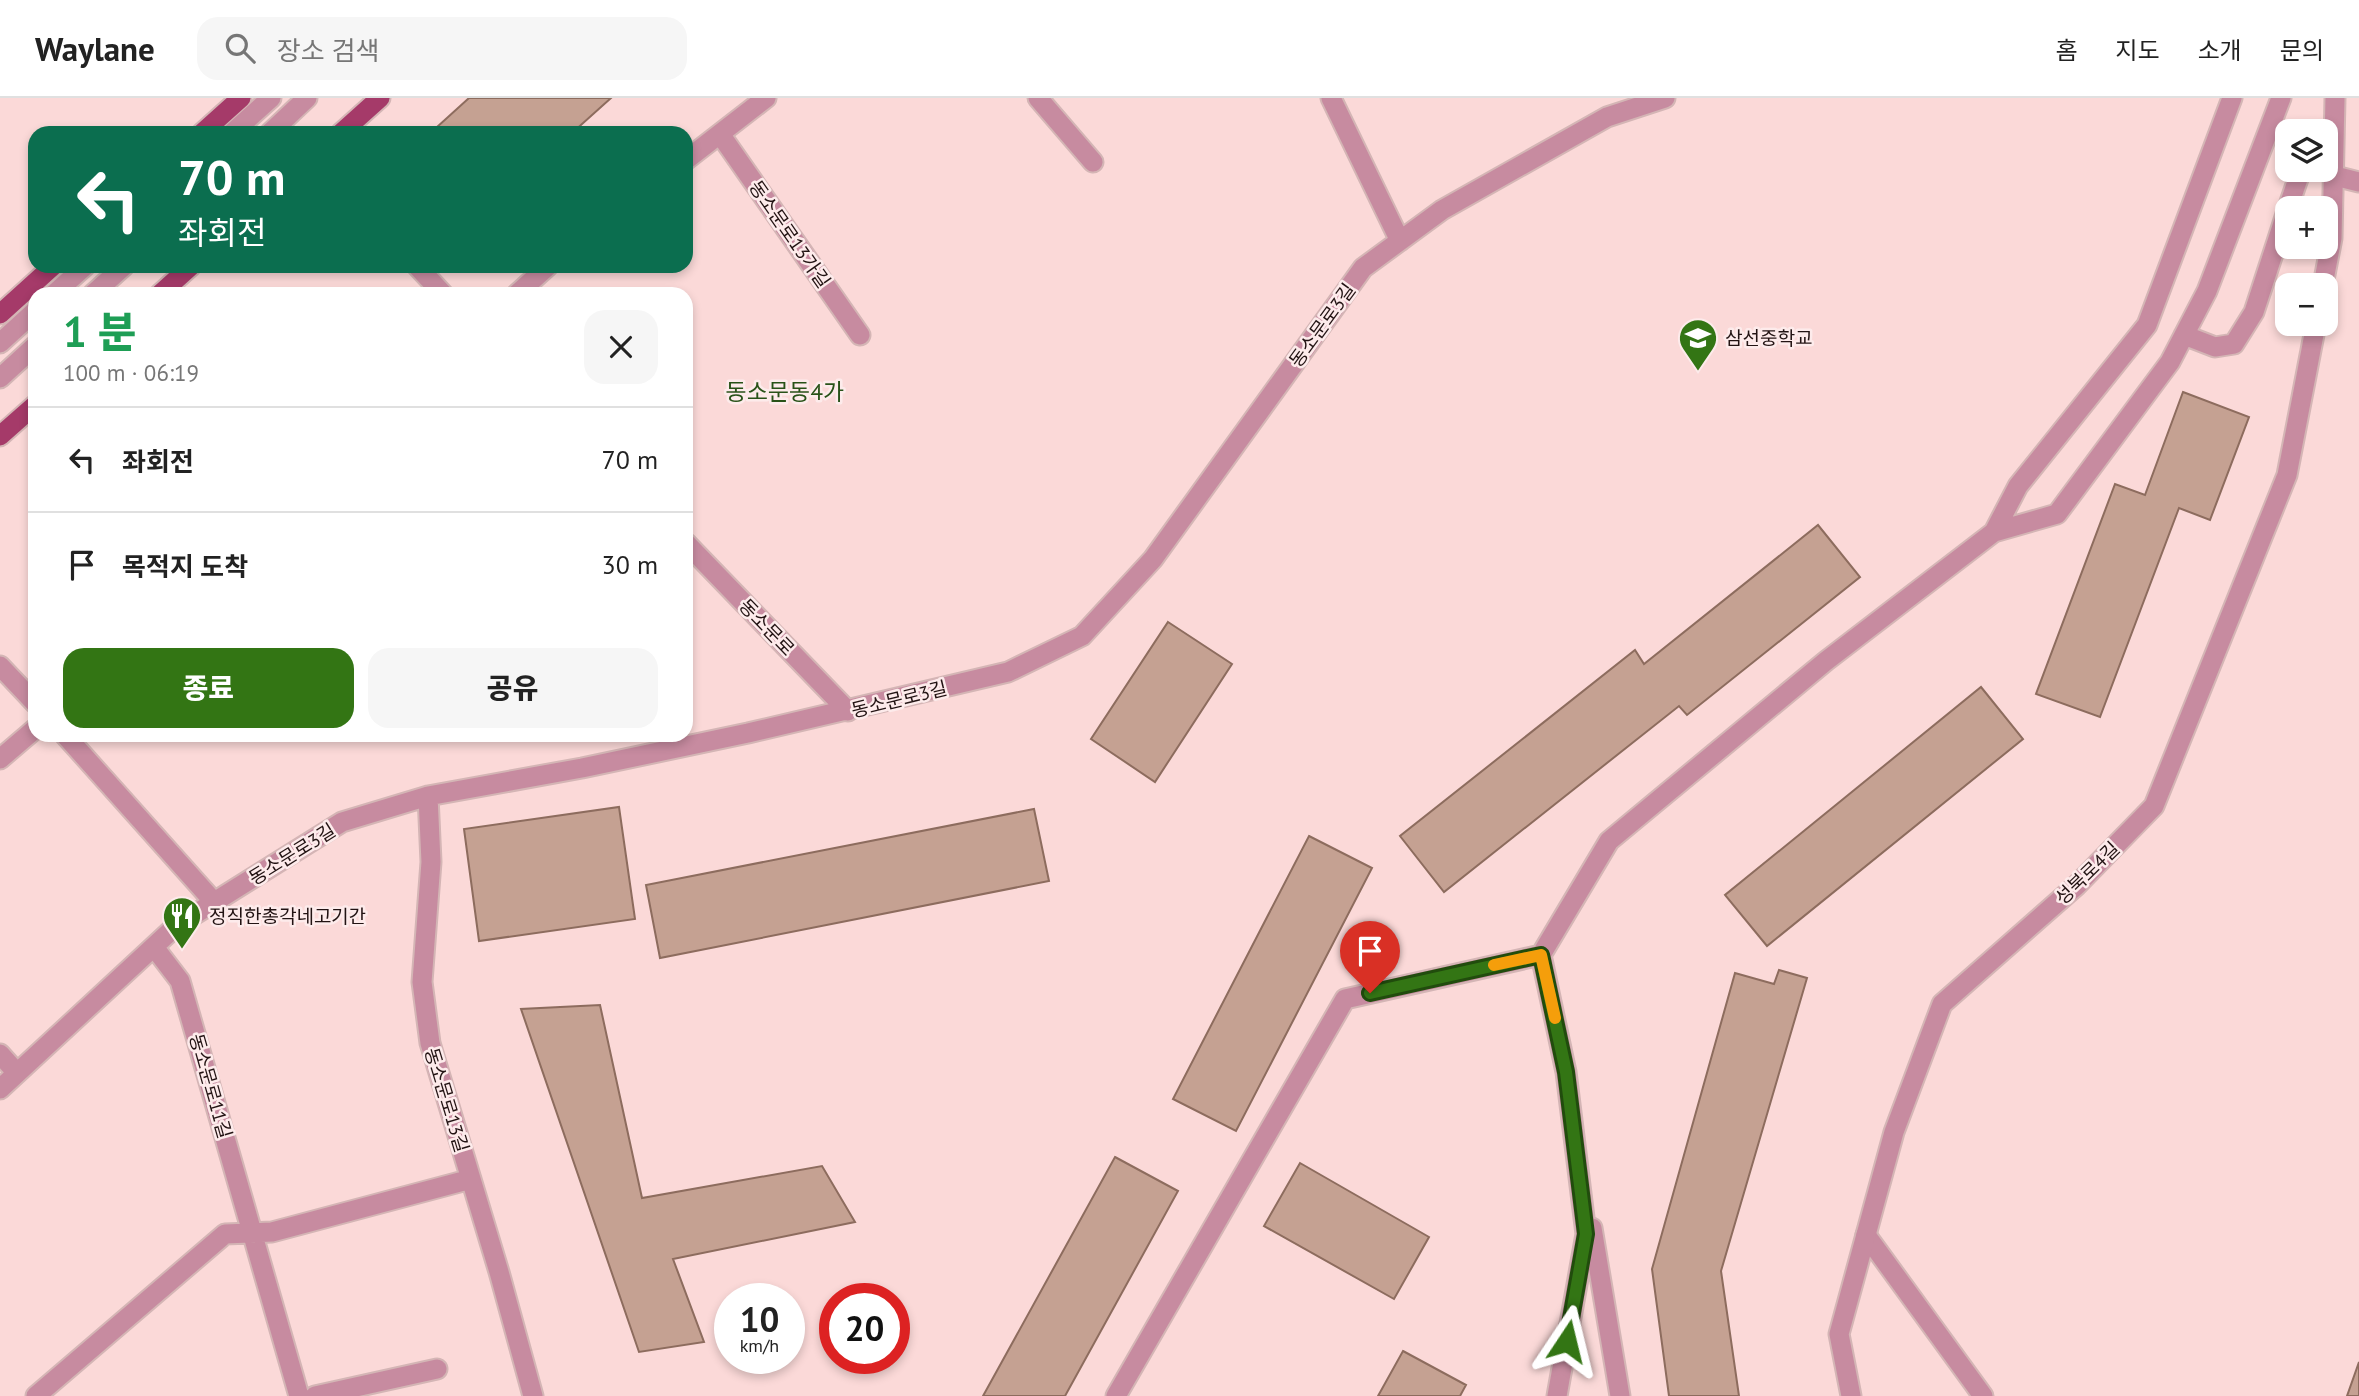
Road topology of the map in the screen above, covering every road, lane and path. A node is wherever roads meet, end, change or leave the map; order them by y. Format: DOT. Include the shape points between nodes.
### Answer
graph roads {
  1 [pos="241,98"];
  2 [pos="271,98"];
  3 [pos="307,98"];
  4 [pos="380,98"];
  5 [pos="766,98"];
  6 [pos="1038,98"];
  7 [pos="1331,98"];
  8 [pos="2232,98"];
  9 [pos="2281,98"];
  10 [pos="2335,98"];
  11 [pos="1660,99"];
  12 [pos="2335,119"];
  13 [pos="210,126"];
  14 [pos="240,126"];
  15 [pos="277,126"];
  16 [pos="349,126"];
  17 [pos="720,134"];
  18 [pos="693,155"];
  19 [pos="1093,162"];
  20 [pos="2338,177"];
  21 [pos="2335,182"];
  22 [pos="2359,182"];
  23 [pos="1400,241"];
  24 [pos="2275,248"];
  25 [pos="45,273"];
  26 [pos="77,273"];
  27 [pos="116,273"];
  28 [pos="183,273"];
  29 [pos="424,273"];
  30 [pos="540,273"];
  31 [pos="2325,273"];
  32 [pos="30,287"];
  33 [pos="62,287"];
  34 [pos="101,287"];
  35 [pos="168,287"];
  36 [pos="436,287"];
  37 [pos="525,287"];
  38 [pos="28,289"];
  39 [pos="0,314"];
  40 [pos="28,317"];
  41 [pos="860,335"];
  42 [pos="2184,335"];
  43 [pos="2314,336"];
  44 [pos="0,343"];
  45 [pos="28,352"];
  46 [pos="0,378"];
  47 [pos="28,411"];
  48 [pos="0,436"];
  49 [pos="1994,532"];
  50 [pos="693,549"];
  51 [pos="0,666"];
  52 [pos="28,696"];
  53 [pos="848,711"];
  54 [pos="28,735"];
  55 [pos="71,742"];
  56 [pos="0,760"];
  57 [pos="428,796"];
  58 [pos="214,902"];
  59 [pos="154,947"];
  60 [pos="1541,955"];
  61 [pos="0,1054"];
  62 [pos="1566,1072"];
  63 [pos="17,1073"];
  64 [pos="0,1089"];
  65 [pos="471,1179"];
  66 [pos="253,1233"];
  67 [pos="1866,1235"];
  68 [pos="437,1368"];
  69 [pos="36,1396"];
  70 [pos="299,1396"];
  71 [pos="315,1396"];
  72 [pos="533,1396"];
  73 [pos="1116,1396"];
  74 [pos="1557,1396"];
  75 [pos="1620,1396"];
  76 [pos="1851,1396"];
  77 [pos="1983,1396"];
  1 -- 13 [label="main road"];
  2 -- 14 [label="street"];
  3 -- 15 [label="street"];
  4 -- 16 [label="main road"];
  5 -- 17 [label="street"];
  6 -- 19 [label="street"];
  7 -- 23 [label="street"];
  8 -- 49 [label="street" via="2147,325 2018,486"];
  9 -- 42 [label="street" via="2207,291"];
  10 -- 12 [label="street"];
  11 -- 23 [label="street, 동소문로3길" via="1607,117 1442,210"];
  17 -- 18 [label="street"];
  17 -- 41 [label="street, 동소문로13가길"];
  20 -- 22 [label="street"];
  21 -- 31 [label="street"];
  23 -- 53 [label="street, 동소문로3길" via="1363,268 1153,559 1082,636 1008,672"];
  24 -- 42 [label="street" via="2254,312 2234,344 2215,347"];
  25 -- 32 [label="main road"];
  26 -- 33 [label="street"];
  27 -- 34 [label="street"];
  28 -- 35 [label="main road"];
  29 -- 36 [label="street"];
  30 -- 37 [label="street"];
  38 -- 39 [label="main road"];
  40 -- 44 [label="street"];
  42 -- 49 [label="street" via="2170,362 2057,514"];
  43 -- 67 [label="street, 성북로4길" via="2287,475 2154,806 2077,885 1942,1004 1894,1132"];
  45 -- 46 [label="street"];
  47 -- 48 [label="main road"];
  49 -- 60 [label="street" via="1826,661 1609,841"];
  50 -- 53 [label="street, 동소문로"];
  51 -- 52 [label="street"];
  53 -- 57 [label="street, 동소문로3길"];
  54 -- 56 [label="street"];
  55 -- 58 [label="street"];
  57 -- 58 [label="street, 동소문로3길" via="342,822"];
  57 -- 65 [label="street, 동소문로13길" via="430,862 422,982 430,1043"];
  58 -- 59 [label="street, 동소문로3길" via="176,926"];
  59 -- 63 [label="street, 동소문로3길"];
  59 -- 66 [label="street, 동소문로11길" via="180,981"];
  60 -- 62 [label="street"];
  60 -- 73 [label="street" via="1345,999"];
  61 -- 63 [label="street"];
  62 -- 74 [label="street" via="1586,1234"];
  62 -- 75 [label="street"];
  63 -- 64 [label="street, 동소문로3길"];
  65 -- 66 [label="street" via="272,1232"];
  65 -- 72 [label="street, 동소문로13길"];
  66 -- 69 [label="street" via="225,1234"];
  66 -- 70 [label="street, 동소문로11길"];
  67 -- 76 [label="street, 성북로4길" via="1839,1334"];
  67 -- 77 [label="street"];
  68 -- 71 [label="street"];
}
